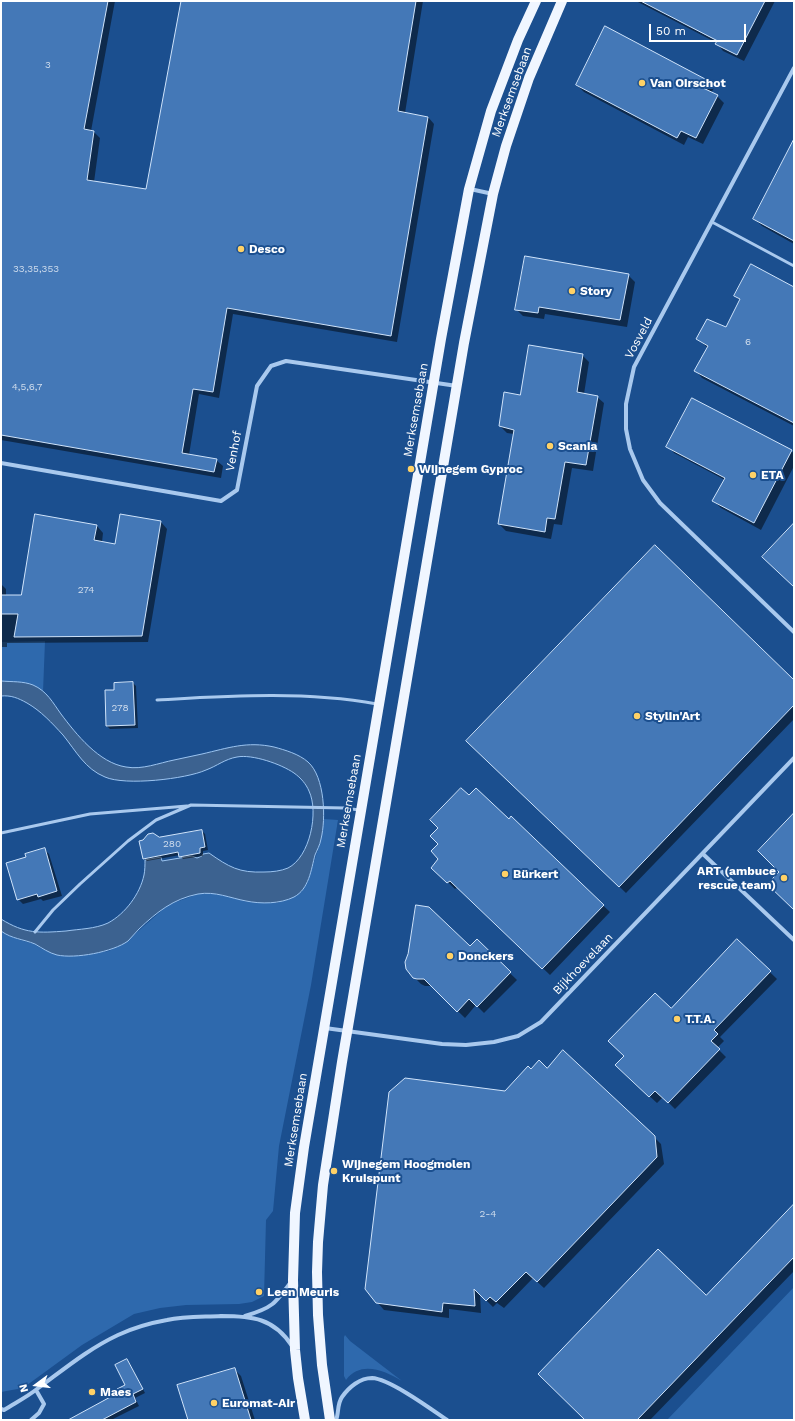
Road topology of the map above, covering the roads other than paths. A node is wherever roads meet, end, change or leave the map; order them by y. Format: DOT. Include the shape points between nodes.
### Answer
graph roads {
  1 [pos="536,1"];
  2 [pos="562,1"];
  3 [pos="794,68"];
  4 [pos="469,189"];
  5 [pos="493,194"];
  6 [pos="712,222"];
  7 [pos="794,266"];
  8 [pos="434,383"];
  9 [pos="457,386"];
  10 [pos="1,463"];
  11 [pos="794,632"];
  12 [pos="157,700"];
  13 [pos="379,705"];
  14 [pos="794,758"];
  15 [pos="191,805"];
  16 [pos="360,810"];
  17 [pos="1,833"];
  18 [pos="703,854"];
  19 [pos="35,932"];
  20 [pos="794,940"];
  21 [pos="324,1028"];
  22 [pos="348,1031"];
  23 [pos="293,1280"];
  24 [pos="244,1316"];
  25 [pos="295,1350"];
  26 [pos="36,1390"];
  27 [pos="3,1410"];
  28 [pos="31,1420"];
  29 [pos="305,1420"];
  30 [pos="330,1420"];
  31 [pos="336,1420"];
  32 [pos="447,1420"];
  1 -- 4 [label="main road, Merksemsebaan" via="491,111"];
  2 -- 5 [label="main road, Merksemsebaan" via="529,78"];
  3 -- 6 [label="street, Vosveld"];
  4 -- 5 [label="street"];
  4 -- 8 [label="main road, Merksemsebaan"];
  5 -- 9 [label="main road, Merksemsebaan"];
  6 -- 7 [label="lane"];
  6 -- 11 [label="street, Vosveld" via="634,367 626,404 626,429 630,449 643,480 660,502"];
  8 -- 9 [label="street, Venhof"];
  8 -- 10 [label="street, Venhof" via="286,361 271,366 257,386 237,490 221,501"];
  8 -- 13 [label="main road, Merksemsebaan"];
  9 -- 22 [label="main road, Merksemsebaan"];
  12 -- 13 [label="lane" via="286,695"];
  13 -- 16 [label="main road, Merksemsebaan"];
  14 -- 18 [label="street, Bijkhoevelaan"];
  15 -- 16 [label="lane"];
  15 -- 17 [label="lane" via="90,814"];
  15 -- 19 [label="lane" via="156,820 128,841 53,910"];
  16 -- 21 [label="main road, Merksemsebaan"];
  18 -- 20 [label="street"];
  18 -- 22 [label="street, Bijkhoevelaan" via="541,1022 518,1036 466,1045"];
  21 -- 22 [label="street, Bijkhoevelaan"];
  21 -- 23 [label="main road, Merksemsebaan" via="298,1185"];
  22 -- 30 [label="main road, Merksemsebaan" via="328,1154 316,1272 322,1365"];
  23 -- 24 [label="street" via="276,1302"];
  23 -- 25 [label="main road, Merksemsebaan"];
  24 -- 25 [label="street" via="272,1325 286,1335"];
  24 -- 26 [label="street" via="168,1319 142,1326 118,1335 87,1352"];
  25 -- 29 [label="main road, Merksemsebaan"];
  26 -- 27 [label="street"];
  26 -- 28 [label="street" via="44,1404"];
  31 -- 32 [label="street" via="341,1398 348,1389 361,1380 374,1378"];
}
